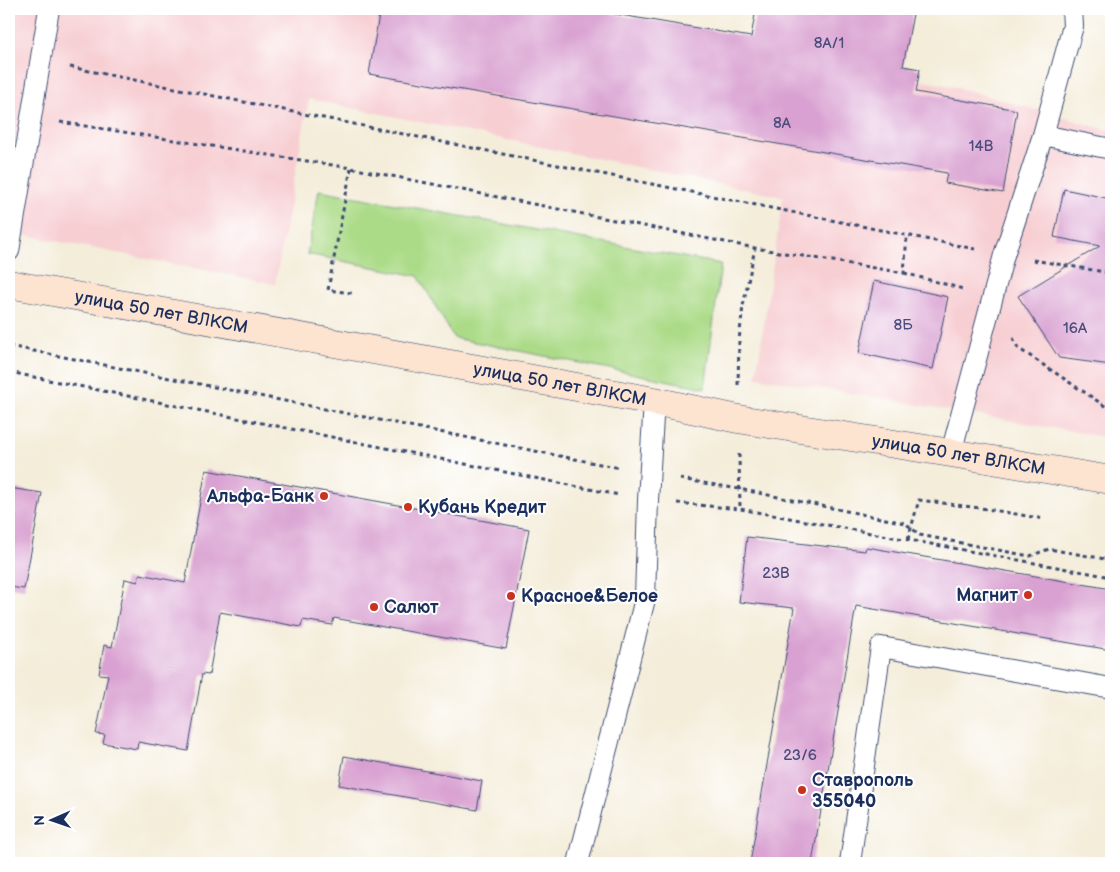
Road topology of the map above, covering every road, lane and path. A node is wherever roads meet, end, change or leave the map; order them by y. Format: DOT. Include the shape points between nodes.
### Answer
graph roads {
  1 [pos="49,9"];
  2 [pos="1072,9"];
  3 [pos="40,62"];
  4 [pos="30,117"];
  5 [pos="1043,135"];
  6 [pos="1111,149"];
  7 [pos="350,168"];
  8 [pos="907,236"];
  9 [pos="755,248"];
  10 [pos="9,250"];
  11 [pos="1004,255"];
  12 [pos="1111,274"];
  13 [pos="9,284"];
  14 [pos="352,293"];
  15 [pos="9,346"];
  16 [pos="9,372"];
  17 [pos="654,401"];
  18 [pos="738,419"];
  19 [pos="951,452"];
  20 [pos="650,473"];
  21 [pos="1111,480"];
  22 [pos="739,489"];
  23 [pos="648,500"];
  24 [pos="740,508"];
  25 [pos="1044,519"];
  26 [pos="911,528"];
  27 [pos="908,539"];
  28 [pos="1111,560"];
  29 [pos="1111,577"];
  30 [pos="1111,688"];
  31 [pos="578,863"];
  32 [pos="850,863"];
  1 -- 3 [label="lane"];
  2 -- 5 [label="lane" via="1073,26"];
  3 -- 4 [label="lane"];
  3 -- 8 [label="path"];
  4 -- 7 [label="path"];
  4 -- 10 [label="lane"];
  5 -- 6 [label="lane"];
  5 -- 11 [label="lane"];
  7 -- 9 [label="path"];
  7 -- 14 [label="path" via="328,290"];
  8 -- 9 [label="path" via="904,273"];
  8 -- 11 [label="path"];
  9 -- 18 [label="path" via="739,340"];
  11 -- 12 [label="path"];
  11 -- 19 [label="lane"];
  13 -- 17 [label="street, улица 50 лет ВЛКСМ"];
  15 -- 20 [label="path"];
  16 -- 23 [label="path"];
  17 -- 18 [label="street, улица 50 лет ВЛКСМ"];
  17 -- 20 [label="lane"];
  18 -- 19 [label="street, улица 50 лет ВЛКСМ"];
  18 -- 22 [label="path"];
  19 -- 21 [label="street, улица 50 лет ВЛКСМ"];
  20 -- 22 [label="path"];
  20 -- 23 [label="lane"];
  22 -- 24 [label="path"];
  22 -- 26 [label="path" via="905,523"];
  23 -- 24 [label="path"];
  23 -- 31 [label="lane" via="645,599"];
  24 -- 27 [label="path"];
  25 -- 26 [label="path" via="919,500"];
  26 -- 27 [label="path"];
  26 -- 28 [label="path" via="920,535 1030,556 1049,549"];
  27 -- 29 [label="path"];
  30 -- 32 [label="lane" via="881,647"];
}
